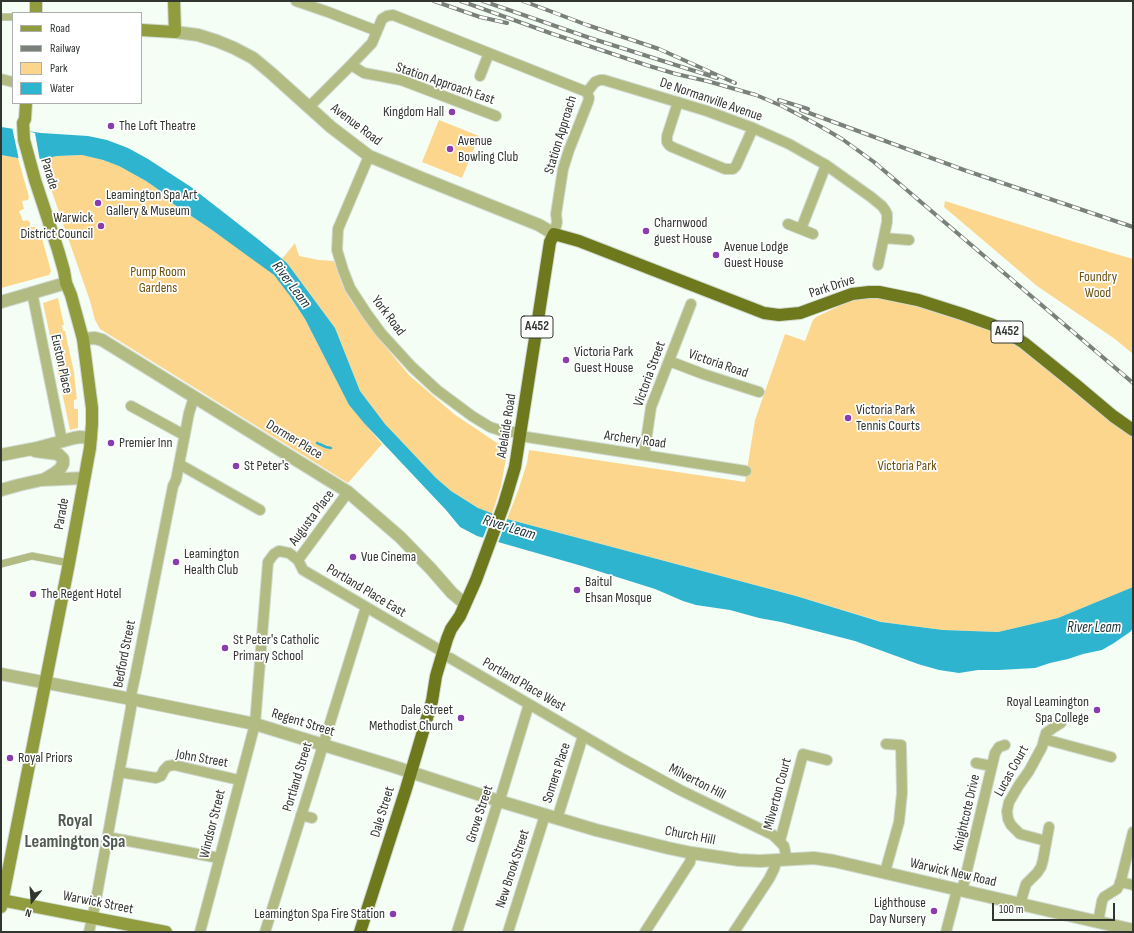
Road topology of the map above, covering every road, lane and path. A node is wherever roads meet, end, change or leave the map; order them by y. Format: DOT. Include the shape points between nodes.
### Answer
graph roads {
  1 [pos="36,1"];
  2 [pos="174,1"];
  3 [pos="296,1"];
  4 [pos="36,12"];
  5 [pos="1,17"];
  6 [pos="12,17"];
  7 [pos="142,30"];
  8 [pos="377,31"];
  9 [pos="175,32"];
  10 [pos="489,53"];
  11 [pos="351,65"];
  12 [pos="1,74"];
  13 [pos="12,75"];
  14 [pos="480,76"];
  15 [pos="1,79"];
  16 [pos="12,82"];
  17 [pos="587,92"];
  18 [pos="678,102"];
  19 [pos="20,104"];
  20 [pos="26,104"];
  21 [pos="309,107"];
  22 [pos="496,116"];
  23 [pos="23,127"];
  24 [pos="753,128"];
  25 [pos="369,156"];
  26 [pos="826,165"];
  27 [pos="788,224"];
  28 [pos="801,229"];
  29 [pos="554,234"];
  30 [pos="813,234"];
  31 [pos="884,238"];
  32 [pos="909,240"];
  33 [pos="878,265"];
  34 [pos="66,283"];
  35 [pos="32,292"];
  36 [pos="1,302"];
  37 [pos="691,304"];
  38 [pos="83,340"];
  39 [pos="669,361"];
  40 [pos="759,392"];
  41 [pos="194,397"];
  42 [pos="131,406"];
  43 [pos="1121,422"];
  44 [pos="1133,425"];
  45 [pos="1133,430"];
  46 [pos="521,434"];
  47 [pos="184,435"];
  48 [pos="91,438"];
  49 [pos="62,441"];
  50 [pos="28,450"];
  51 [pos="1,455"];
  52 [pos="644,455"];
  53 [pos="179,464"];
  54 [pos="746,470"];
  55 [pos="84,478"];
  56 [pos="41,480"];
  57 [pos="1,490"];
  58 [pos="348,492"];
  59 [pos="260,510"];
  60 [pos="279,550"];
  61 [pos="298,560"];
  62 [pos="68,563"];
  63 [pos="1,564"];
  64 [pos="465,604"];
  65 [pos="366,607"];
  66 [pos="446,655"];
  67 [pos="1,674"];
  68 [pos="45,682"];
  69 [pos="131,699"];
  70 [pos="529,704"];
  71 [pos="1061,723"];
  72 [pos="255,724"];
  73 [pos="583,736"];
  74 [pos="1044,739"];
  75 [pos="886,744"];
  76 [pos="323,745"];
  77 [pos="1005,745"];
  78 [pos="1111,757"];
  79 [pos="826,760"];
  80 [pos="976,763"];
  81 [pos="992,766"];
  82 [pos="119,772"];
  83 [pos="410,772"];
  84 [pos="239,780"];
  85 [pos="499,801"];
  86 [pos="301,815"];
  87 [pos="551,817"];
  88 [pos="312,818"];
  89 [pos="1050,827"];
  90 [pos="589,828"];
  91 [pos="1133,832"];
  92 [pos="107,837"];
  93 [pos="780,841"];
  94 [pos="1046,841"];
  95 [pos="692,853"];
  96 [pos="219,858"];
  97 [pos="782,860"];
  98 [pos="885,872"];
  99 [pos="1120,882"];
  100 [pos="1133,885"];
  101 [pos="960,890"];
  102 [pos="1,902"];
  103 [pos="1020,904"];
  104 [pos="92,917"];
  105 [pos="1098,922"];
  106 [pos="1133,930"];
  107 [pos="89,932"];
  108 [pos="166,932"];
  109 [pos="200,932"];
  110 [pos="265,932"];
  111 [pos="360,932"];
  112 [pos="457,932"];
  113 [pos="508,932"];
  114 [pos="645,932"];
  115 [pos="734,932"];
  116 [pos="946,932"];
  1 -- 4 [label="main road"];
  2 -- 9 [label="main road"];
  3 -- 8 [label="street"];
  5 -- 6 [label="street"];
  7 -- 9 [label="main road"];
  8 -- 10 [label="street" via="382,19 393,15"];
  8 -- 11 [label="street" via="370,45"];
  9 -- 21 [label="street, Avenue Road" via="217,40 246,54"];
  10 -- 14 [label="street"];
  10 -- 17 [label="street"];
  11 -- 21 [label="street"];
  11 -- 22 [label="street, Station Approach East" via="364,73 401,80"];
  12 -- 13 [label="street"];
  15 -- 16 [label="street"];
  17 -- 18 [label="street, De Normanville Avenue" via="595,82 604,80"];
  17 -- 29 [label="street, Station Approach" via="588,102 563,169"];
  18 -- 24 [label="street, De Normanville Avenue"];
  18 -- 24 [label="street" via="666,136 669,145 724,169 733,169 736,166"];
  19 -- 23 [label="main road, Parade"];
  20 -- 23 [label="main road"];
  21 -- 25 [label="street, Avenue Road"];
  23 -- 34 [label="main road, Parade" via="30,165"];
  24 -- 26 [label="street, De Normanville Avenue" via="789,144"];
  25 -- 29 [label="street, Avenue Road" via="540,225"];
  25 -- 46 [label="street, York Road" via="338,229 338,250 342,270 350,288 381,333 425,379 490,427"];
  26 -- 28 [label="street"];
  26 -- 31 [label="street, De Normanville Avenue" via="882,206 887,214"];
  27 -- 28 [label="street"];
  28 -- 30 [label="street"];
  29 -- 43 [label="highway, Park Drive / A452" via="579,241 764,313 800,313 852,294 879,292 918,300 962,314 1005,331 1024,343"];
  29 -- 46 [label="highway, Adelaide Road / A452" via="550,242"];
  31 -- 32 [label="street"];
  31 -- 33 [label="street, De Normanville Avenue"];
  34 -- 35 [label="street"];
  34 -- 38 [label="main road, Parade"];
  35 -- 36 [label="street"];
  35 -- 49 [label="street, Euston Place"];
  37 -- 39 [label="street, Victoria Street"];
  38 -- 41 [label="street, Dormer Place" via="102,340"];
  38 -- 48 [label="main road, Parade" via="92,408"];
  39 -- 40 [label="street, Victoria Road"];
  39 -- 52 [label="street, Victoria Street" via="651,407"];
  41 -- 47 [label="street, Bedford Street"];
  41 -- 58 [label="street, Dormer Place"];
  42 -- 47 [label="street"];
  43 -- 44 [label="highway, Park Drive / A452"];
  43 -- 45 [label="highway, Park Drive / A452"];
  46 -- 52 [label="street, Archery Road"];
  46 -- 64 [label="highway, Adelaide Road / A452" via="516,467 504,504"];
  47 -- 53 [label="street, Bedford Street"];
  48 -- 49 [label="street" via="77,437"];
  48 -- 55 [label="main road, Parade"];
  49 -- 50 [label="street"];
  50 -- 51 [label="street"];
  50 -- 56 [label="street" via="58,454 62,458 62,466 58,471"];
  52 -- 54 [label="street, Archery Road"];
  53 -- 59 [label="street"];
  53 -- 69 [label="street, Bedford Street"];
  55 -- 56 [label="street"];
  55 -- 62 [label="main road, Parade"];
  56 -- 57 [label="street"];
  58 -- 61 [label="street, Augusta Place"];
  58 -- 64 [label="street, Dormer Place" via="400,537"];
  60 -- 61 [label="street, Portland Place East"];
  60 -- 72 [label="street, Augusta Place" via="268,562"];
  61 -- 65 [label="street, Portland Place East" via="303,570"];
  62 -- 63 [label="street" via="32,556"];
  62 -- 68 [label="main road, Parade"];
  64 -- 66 [label="highway, Adelaide Road / A452" via="460,616 459,632"];
  65 -- 66 [label="street, Portland Place East"];
  65 -- 76 [label="street, Portland Street"];
  66 -- 70 [label="street, Portland Place West"];
  66 -- 83 [label="highway, Dale Street / A452" via="436,676 432,701"];
  67 -- 68 [label="street, Regent Street"];
  68 -- 69 [label="street, Regent Street"];
  68 -- 102 [label="main road, Parade"];
  69 -- 72 [label="street, Regent Street"];
  69 -- 82 [label="street, Bedford Street"];
  70 -- 73 [label="street, Portland Place West"];
  70 -- 85 [label="street, Grove Street"];
  71 -- 74 [label="street, Lucas Court" via="1049,730"];
  72 -- 76 [label="street, Regent Street"];
  72 -- 84 [label="street, Windsor Street"];
  73 -- 87 [label="street, Somers Place"];
  73 -- 93 [label="street, Milverton Hill" via="665,782"];
  74 -- 78 [label="street, Lucas Court"];
  74 -- 94 [label="street, Lucas Court" via="1029,771 1009,802 1008,815 1011,826 1020,834"];
  75 -- 98 [label="street" via="901,745 902,793 899,822"];
  76 -- 83 [label="street, Regent Street"];
  76 -- 86 [label="street, Portland Street"];
  77 -- 81 [label="street, Knightcote Drive" via="997,749"];
  79 -- 93 [label="street, Milverton Court" via="803,754"];
  80 -- 81 [label="street, Knightcote Drive"];
  81 -- 101 [label="street, Knightcote Drive"];
  82 -- 84 [label="street, John Street" via="156,778 161,776 168,766 174,766"];
  82 -- 92 [label="street, Bedford Street"];
  83 -- 85 [label="street, Regent Street"];
  83 -- 111 [label="highway, Dale Street / A452"];
  84 -- 96 [label="street, Windsor Street"];
  85 -- 87 [label="street, Regent Street"];
  85 -- 112 [label="street, Grove Street"];
  86 -- 88 [label="street"];
  86 -- 110 [label="street, Portland Street"];
  87 -- 90 [label="street, Regent Street"];
  87 -- 113 [label="street, New Brook Street"];
  89 -- 94 [label="street"];
  90 -- 95 [label="street, Church Hill"];
  91 -- 99 [label="street"];
  92 -- 96 [label="street"];
  92 -- 104 [label="street, Bedford Street"];
  93 -- 97 [label="street" via="784,846"];
  94 -- 103 [label="street" via="1041,867 1026,884"];
  95 -- 97 [label="street, Church Hill" via="739,860"];
  95 -- 114 [label="street" via="690,862"];
  96 -- 109 [label="street, Windsor Street"];
  97 -- 98 [label="street, Warwick New Road" via="814,858"];
  97 -- 115 [label="street"];
  98 -- 101 [label="street, Warwick New Road"];
  99 -- 100 [label="street"];
  99 -- 105 [label="street" via="1117,889 1104,897"];
  101 -- 103 [label="street, Warwick New Road"];
  101 -- 116 [label="street, Knightcote Drive"];
  102 -- 104 [label="main road, Warwick Street"];
  103 -- 105 [label="street, Warwick New Road"];
  104 -- 107 [label="street, Bedford Street"];
  104 -- 108 [label="main road, Warwick Street"];
  105 -- 106 [label="street, Warwick New Road"];
}
